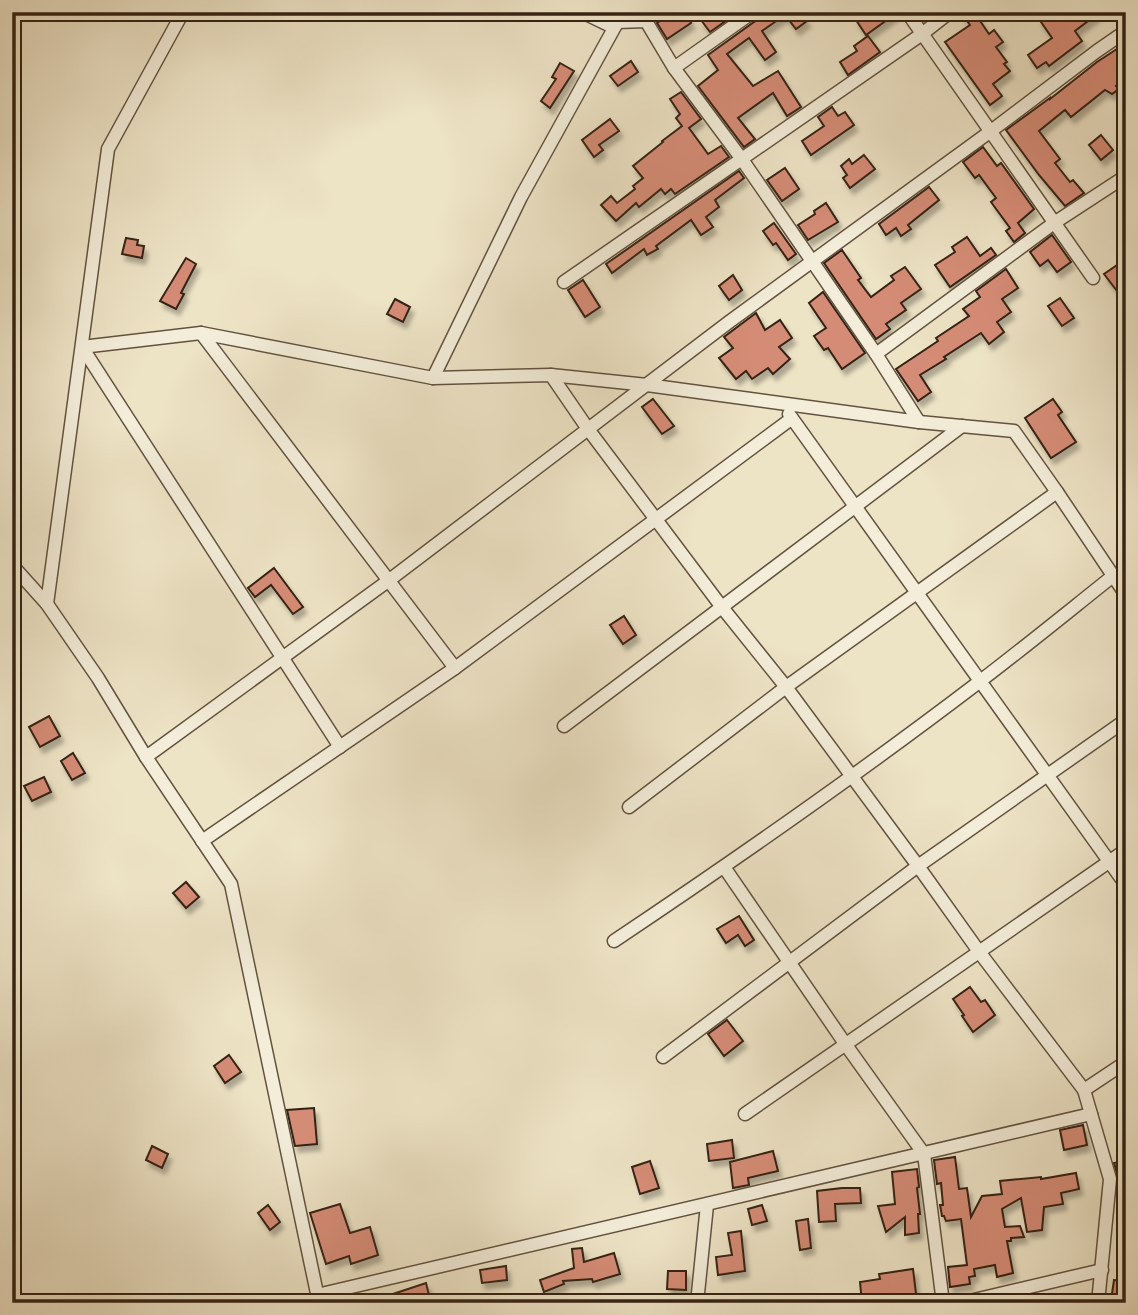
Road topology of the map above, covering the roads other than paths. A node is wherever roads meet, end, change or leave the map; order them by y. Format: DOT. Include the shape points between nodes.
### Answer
graph roads {
  1 [pos="183,12"];
  2 [pos="582,12"];
  3 [pos="753,12"];
  4 [pos="908,12"];
  5 [pos="950,12"];
  6 [pos="618,21"];
  7 [pos="1126,32"];
  8 [pos="922,34"];
  9 [pos="674,68"];
  10 [pos="991,131"];
  11 [pos="741,159"];
  12 [pos="1126,176"];
  13 [pos="1054,223"];
  14 [pos="811,261"];
  15 [pos="1093,278"];
  16 [pos="564,282"];
  17 [pos="201,333"];
  18 [pos="82,347"];
  19 [pos="876,354"];
  20 [pos="551,375"];
  21 [pos="433,378"];
  22 [pos="647,385"];
  23 [pos="784,404"];
  24 [pos="791,419"];
  25 [pos="919,422"];
  26 [pos="962,426"];
  27 [pos="588,429"];
  28 [pos="1058,492"];
  29 [pos="855,506"];
  30 [pos="655,518"];
  31 [pos="12,565"];
  32 [pos="1113,576"];
  33 [pos="388,581"];
  34 [pos="916,593"];
  35 [pos="1126,595"];
  36 [pos="47,604"];
  37 [pos="721,606"];
  38 [pos="282,658"];
  39 [pos="455,667"];
  40 [pos="979,682"];
  41 [pos="786,687"];
  42 [pos="1126,720"];
  43 [pos="564,726"];
  44 [pos="340,747"];
  45 [pos="146,758"];
  46 [pos="1047,775"];
  47 [pos="851,776"];
  48 [pos="629,807"];
  49 [pos="202,841"];
  50 [pos="1126,850"];
  51 [pos="1109,862"];
  52 [pos="918,866"];
  53 [pos="724,867"];
  54 [pos="1126,885"];
  55 [pos="614,941"];
  56 [pos="979,953"];
  57 [pos="789,962"];
  58 [pos="846,1045"];
  59 [pos="663,1057"];
  60 [pos="1126,1062"];
  61 [pos="1084,1090"];
  62 [pos="745,1114"];
  63 [pos="1091,1114"];
  64 [pos="924,1154"];
  65 [pos="708,1205"];
  66 [pos="1102,1270"];
  67 [pos="318,1299"];
  68 [pos="697,1303"];
  69 [pos="943,1303"];
  70 [pos="961,1303"];
  71 [pos="1098,1303"];
  1 -- 18 [label="street" via="108,149"];
  2 -- 6 [label="street"];
  3 -- 9 [label="street"];
  4 -- 8 [label="street"];
  5 -- 8 [label="street"];
  6 -- 9 [label="street" via="646,21"];
  6 -- 21 [label="street" via="521,197"];
  7 -- 10 [label="street"];
  8 -- 10 [label="street"];
  8 -- 11 [label="street"];
  9 -- 11 [label="street"];
  10 -- 13 [label="street"];
  10 -- 14 [label="street"];
  11 -- 14 [label="street"];
  11 -- 16 [label="street"];
  12 -- 13 [label="street"];
  13 -- 15 [label="street"];
  13 -- 19 [label="street"];
  14 -- 19 [label="street"];
  14 -- 22 [label="street"];
  17 -- 18 [label="street"];
  17 -- 21 [label="street"];
  17 -- 33 [label="street"];
  18 -- 36 [label="street"];
  18 -- 38 [label="street"];
  19 -- 25 [label="street"];
  20 -- 21 [label="street"];
  20 -- 22 [label="street"];
  20 -- 27 [label="street"];
  22 -- 23 [label="street"];
  22 -- 27 [label="street"];
  23 -- 24 [label="street"];
  23 -- 25 [label="street"];
  24 -- 29 [label="street"];
  24 -- 30 [label="street"];
  25 -- 26 [label="street"];
  26 -- 28 [label="street" via="1014,431"];
  26 -- 29 [label="street"];
  27 -- 30 [label="street"];
  27 -- 33 [label="street"];
  28 -- 32 [label="street"];
  28 -- 34 [label="street"];
  29 -- 34 [label="street"];
  29 -- 37 [label="street"];
  30 -- 37 [label="street"];
  30 -- 39 [label="street"];
  31 -- 36 [label="street"];
  32 -- 35 [label="street"];
  32 -- 40 [label="street"];
  33 -- 38 [label="street"];
  33 -- 39 [label="street"];
  34 -- 40 [label="street"];
  34 -- 41 [label="street"];
  36 -- 45 [label="street"];
  37 -- 41 [label="street"];
  37 -- 43 [label="street"];
  38 -- 44 [label="street"];
  38 -- 45 [label="street"];
  39 -- 44 [label="street"];
  40 -- 46 [label="street"];
  40 -- 47 [label="street"];
  41 -- 47 [label="street"];
  41 -- 48 [label="street"];
  42 -- 46 [label="street"];
  44 -- 49 [label="street"];
  45 -- 49 [label="street"];
  46 -- 51 [label="street"];
  46 -- 52 [label="street"];
  47 -- 52 [label="street"];
  47 -- 53 [label="street"];
  49 -- 67 [label="street" via="231,884"];
  50 -- 51 [label="street"];
  51 -- 54 [label="street"];
  51 -- 56 [label="street"];
  52 -- 56 [label="street"];
  52 -- 57 [label="street"];
  53 -- 55 [label="street"];
  53 -- 57 [label="street"];
  56 -- 58 [label="street"];
  56 -- 61 [label="street"];
  57 -- 58 [label="street"];
  57 -- 59 [label="street"];
  58 -- 62 [label="street"];
  58 -- 64 [label="street"];
  60 -- 61 [label="street"];
  61 -- 63 [label="street"];
  63 -- 64 [label="street"];
  63 -- 66 [label="street" via="1110,1179"];
  64 -- 65 [label="street"];
  64 -- 69 [label="street"];
  65 -- 67 [label="street"];
  65 -- 68 [label="street"];
  66 -- 70 [label="street"];
  66 -- 71 [label="street"];
}
